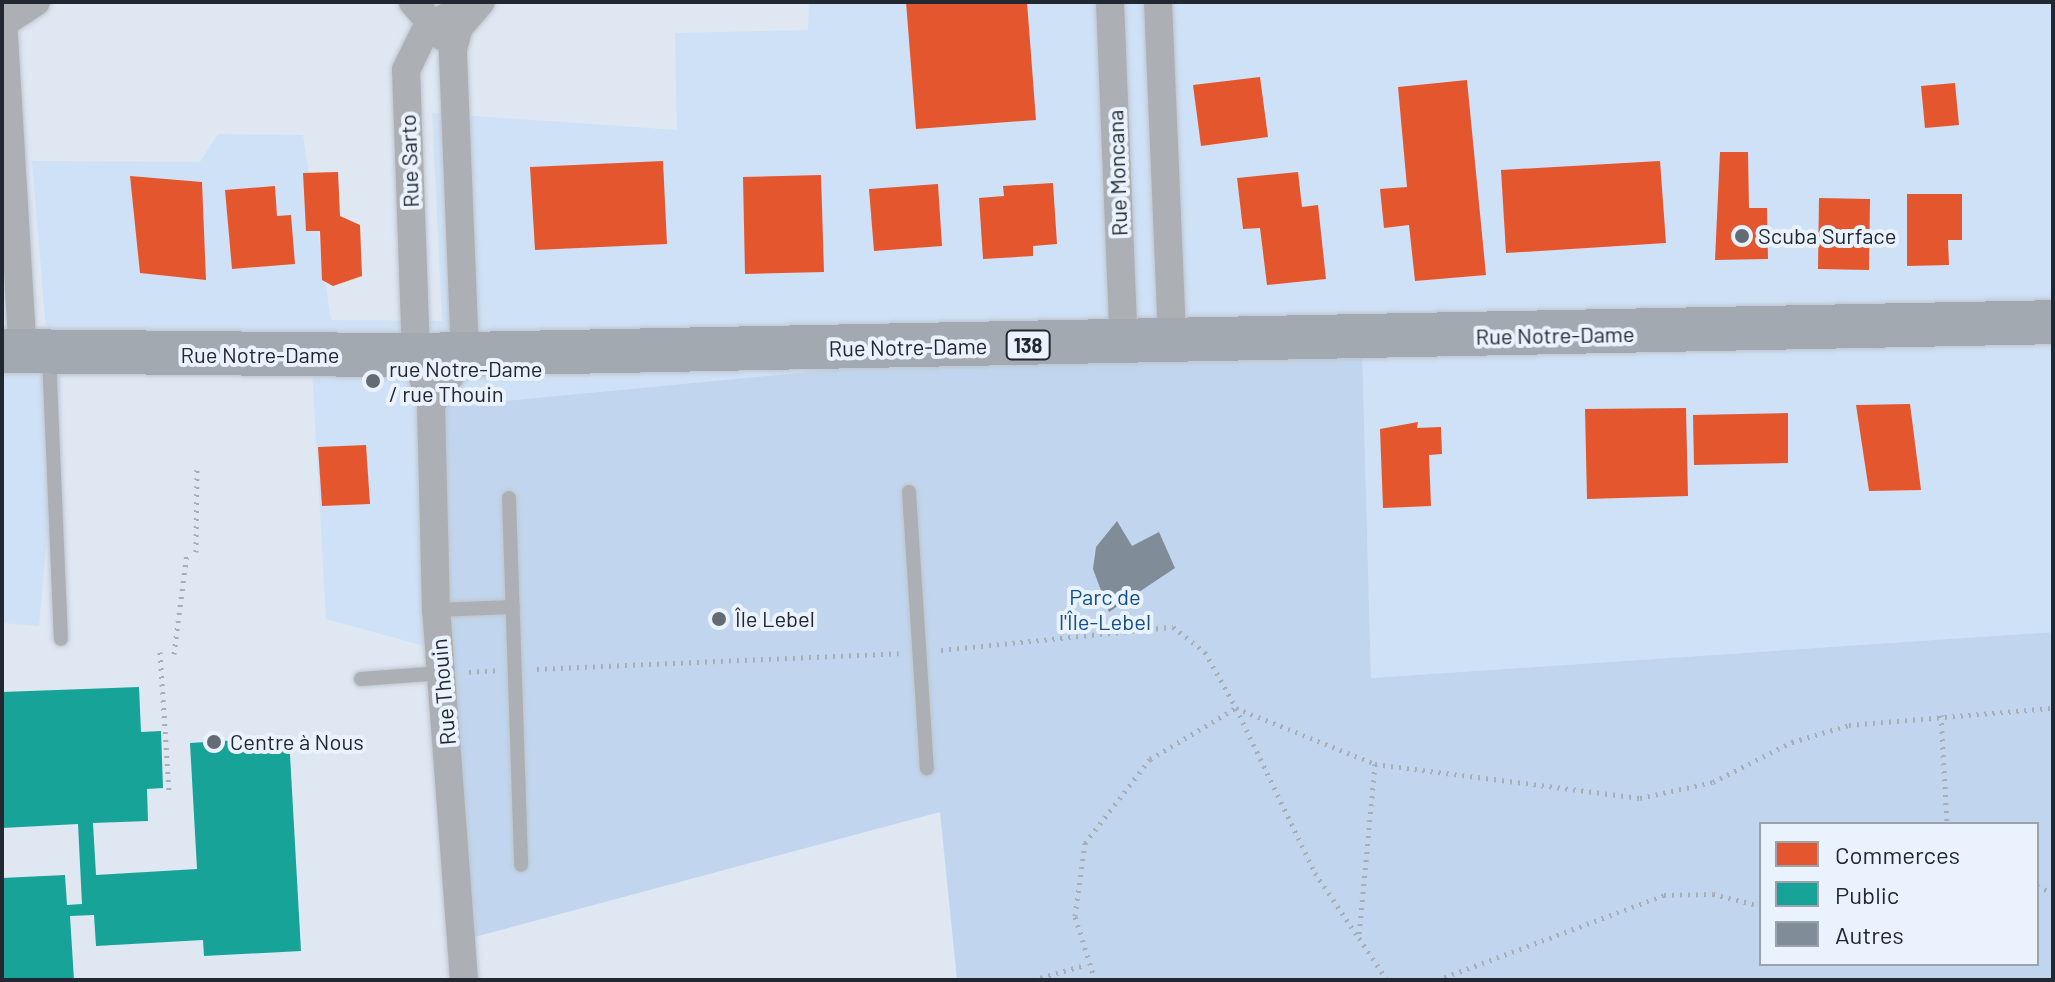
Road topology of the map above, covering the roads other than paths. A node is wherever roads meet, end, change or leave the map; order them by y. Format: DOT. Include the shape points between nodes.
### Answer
graph roads {
  1 [pos="36,2"];
  2 [pos="413,2"];
  3 [pos="479,2"];
  4 [pos="1110,2"];
  5 [pos="1158,2"];
  6 [pos="5,12"];
  7 [pos="432,24"];
  8 [pos="453,49"];
  9 [pos="2053,322"];
  10 [pos="1172,342"];
  11 [pos="1124,344"];
  12 [pos="24,353"];
  13 [pos="465,354"];
  14 [pos="416,355"];
  15 [pos="431,404"];
  16 [pos="909,492"];
  17 [pos="509,498"];
  18 [pos="513,607"];
  19 [pos="436,610"];
  20 [pos="61,639"];
  21 [pos="442,673"];
  22 [pos="361,679"];
  23 [pos="927,768"];
  24 [pos="521,865"];
  25 [pos="464,980"];
  1 -- 6 [label="street"];
  2 -- 7 [label="street"];
  3 -- 7 [label="street"];
  3 -- 8 [label="street" via="459,27"];
  4 -- 11 [label="street, Rue Moncana"];
  5 -- 10 [label="street"];
  6 -- 12 [label="street"];
  7 -- 8 [label="street"];
  7 -- 14 [label="street, Rue Sarto" via="406,70"];
  8 -- 13 [label="street"];
  9 -- 10 [label="main road, Rue Notre-Dame / 138"];
  10 -- 11 [label="main road, Rue Notre-Dame / 138"];
  11 -- 13 [label="main road, Rue Notre-Dame / 138"];
  12 -- 14 [label="main road, Rue Notre-Dame / 138"];
  12 -- 20 [label="lane"];
  13 -- 14 [label="main road, Rue Notre-Dame / 138"];
  13 -- 15 [label="street"];
  14 -- 15 [label="street, Rue Thouin"];
  15 -- 19 [label="street, Rue Thouin"];
  16 -- 23 [label="lane"];
  17 -- 18 [label="lane"];
  18 -- 19 [label="lane"];
  18 -- 24 [label="lane"];
  19 -- 21 [label="street, Rue Thouin"];
  21 -- 22 [label="lane"];
  21 -- 25 [label="street, Rue Thouin"];
}
